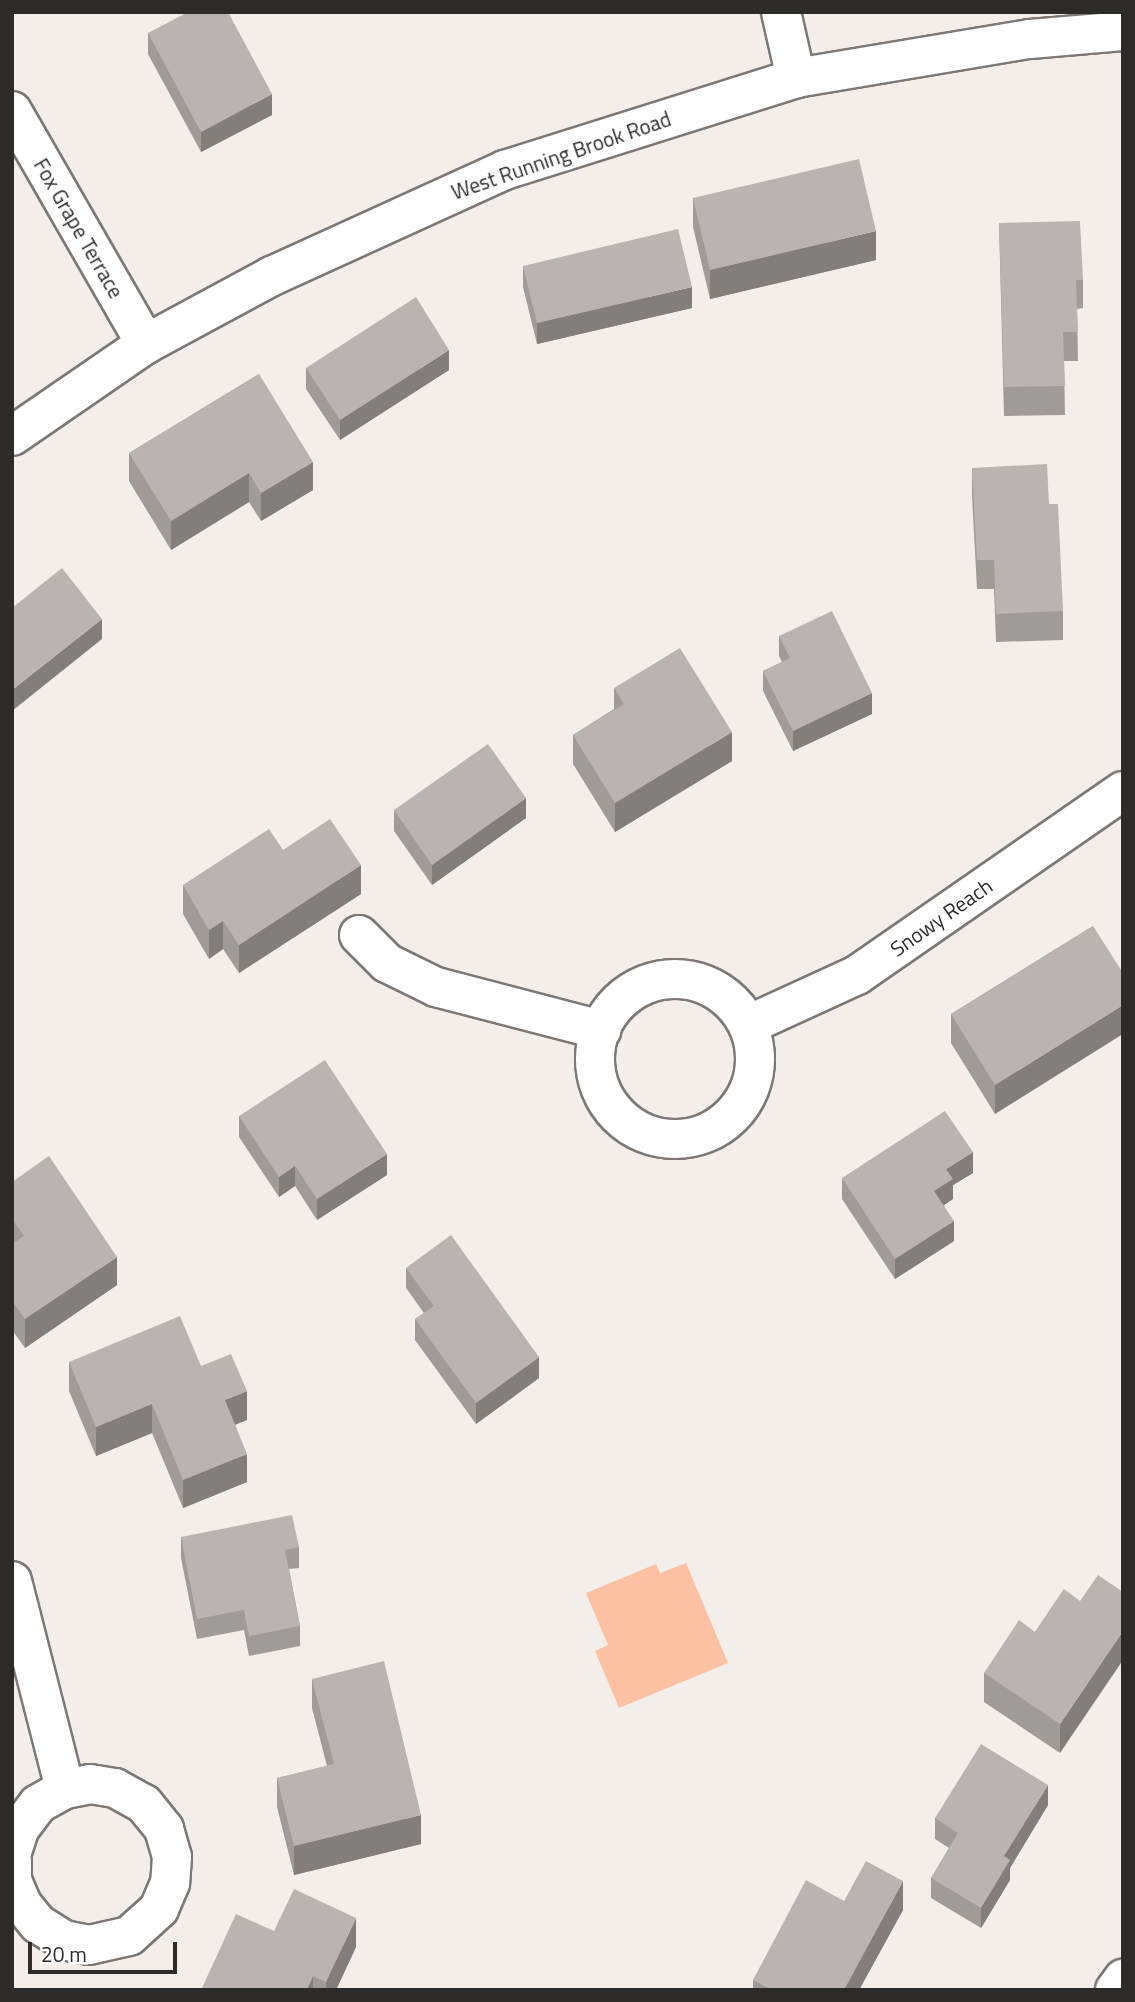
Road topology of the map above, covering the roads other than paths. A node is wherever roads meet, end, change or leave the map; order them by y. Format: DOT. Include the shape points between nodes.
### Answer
graph roads {
  1 [pos="781,12"];
  2 [pos="1123,31"];
  3 [pos="796,78"];
  4 [pos="12,111"];
  5 [pos="146,344"];
  6 [pos="12,436"];
  7 [pos="1123,791"];
  8 [pos="359,935"];
  9 [pos="748,1025"];
  10 [pos="601,1030"];
  11 [pos="12,1581"];
  12 [pos="65,1789"];
  13 [pos="12,1852"];
  14 [pos="12,1861"];
  15 [pos="1123,1979"];
  16 [pos="1115,1990"];
  1 -- 3 [label="street"];
  2 -- 3 [label="street, West Running Brook Road" via="1030,39"];
  3 -- 5 [label="street, West Running Brook Road" via="505,170 272,275"];
  4 -- 5 [label="street, Fox Grape Terrace"];
  5 -- 6 [label="street, West Running Brook Road"];
  7 -- 9 [label="street, Snowy Reach" via="857,975"];
  8 -- 10 [label="street" via="387,963 436,987"];
  9 -- 10 [label="street" via="727,997 695,981 667,979 637,987 612,1007"];
  9 -- 10 [label="street" via="755,1067 747,1095 729,1119 704,1134 672,1140 637,1130 609,1107 596,1077 596,1040"];
  11 -- 12 [label="street"];
  12 -- 13 [label="street" via="38,1804 20,1828"];
  12 -- 14 [label="street" via="90,1784 115,1788 144,1804 164,1829 172,1857 170,1883 159,1909 141,1928 119,1941 89,1945 64,1940 38,1924 22,1904 12,1881"];
  15 -- 16 [label="street"];
}
